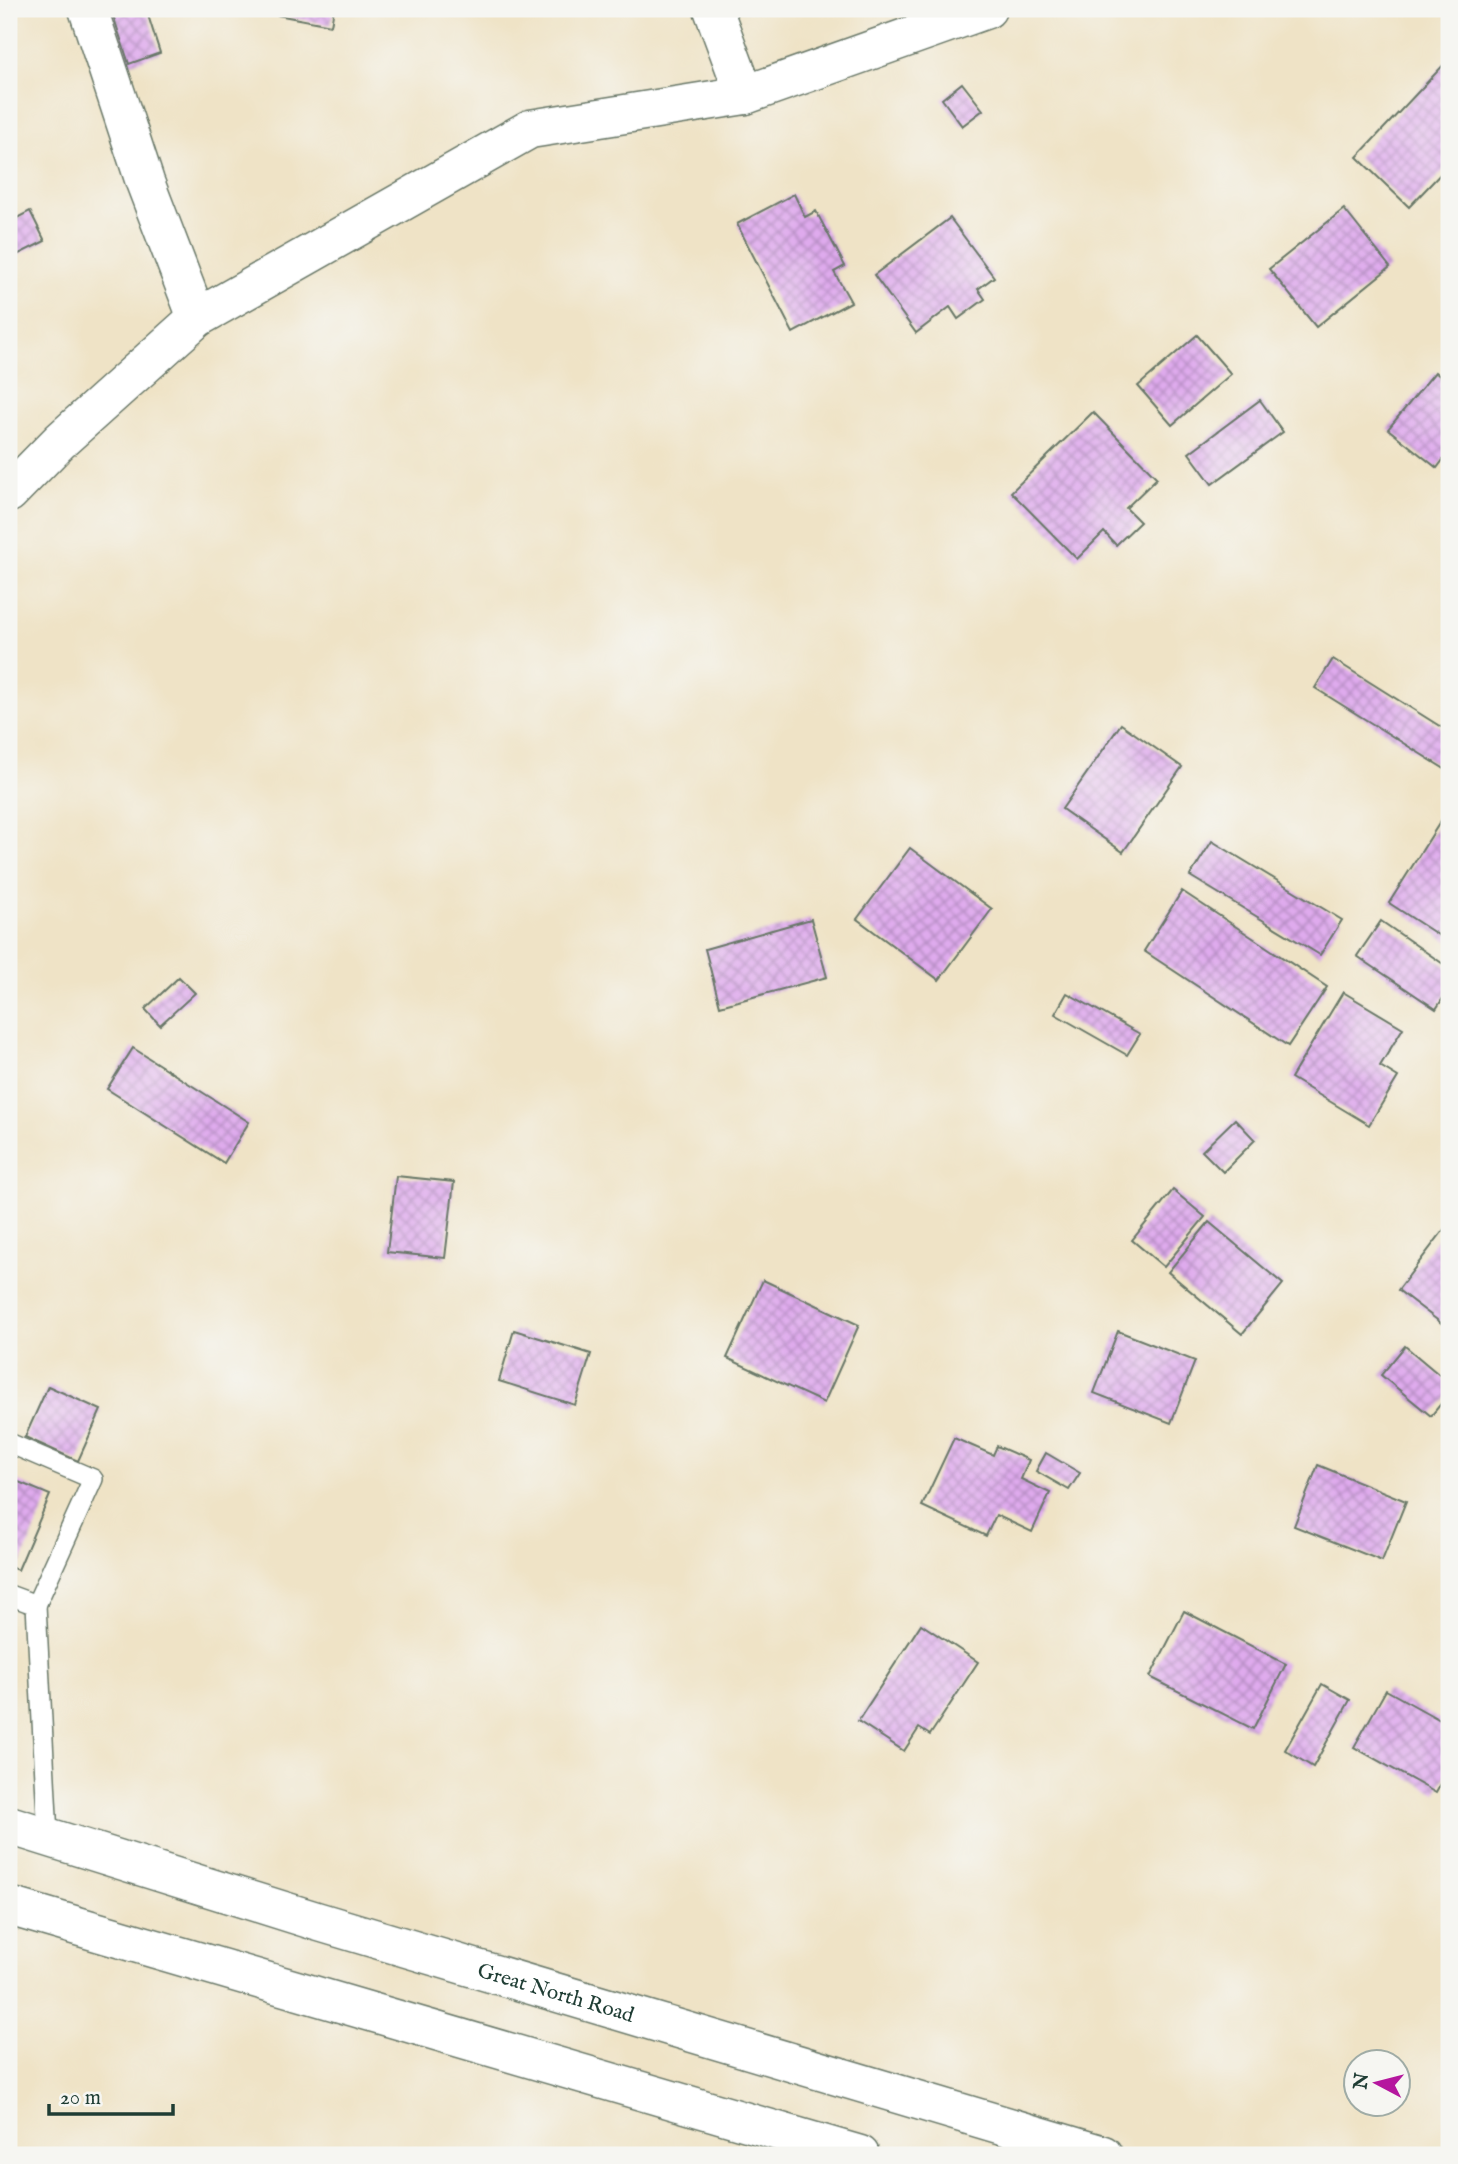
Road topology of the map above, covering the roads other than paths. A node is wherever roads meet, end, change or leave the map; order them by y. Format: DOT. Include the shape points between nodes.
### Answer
graph roads {
  1 [pos="88,9"];
  2 [pos="713,9"];
  3 [pos="987,9"];
  4 [pos="745,95"];
  5 [pos="197,318"];
  6 [pos="9,493"];
  7 [pos="9,1443"];
  8 [pos="9,1595"];
  9 [pos="36,1605"];
  10 [pos="9,1825"];
  11 [pos="48,1836"];
  12 [pos="9,1906"];
  13 [pos="860,2155"];
  14 [pos="1103,2155"];
  1 -- 5 [label="main road" via="145,182"];
  2 -- 4 [label="main road"];
  3 -- 4 [label="main road"];
  4 -- 5 [label="main road" via="530,129"];
  5 -- 6 [label="main road"];
  7 -- 9 [label="lane" via="93,1479"];
  8 -- 9 [label="lane"];
  9 -- 11 [label="lane"];
  10 -- 11 [label="main road, Great North Road"];
  11 -- 14 [label="main road, Great North Road" via="330,1925"];
  12 -- 13 [label="main road"];
}
